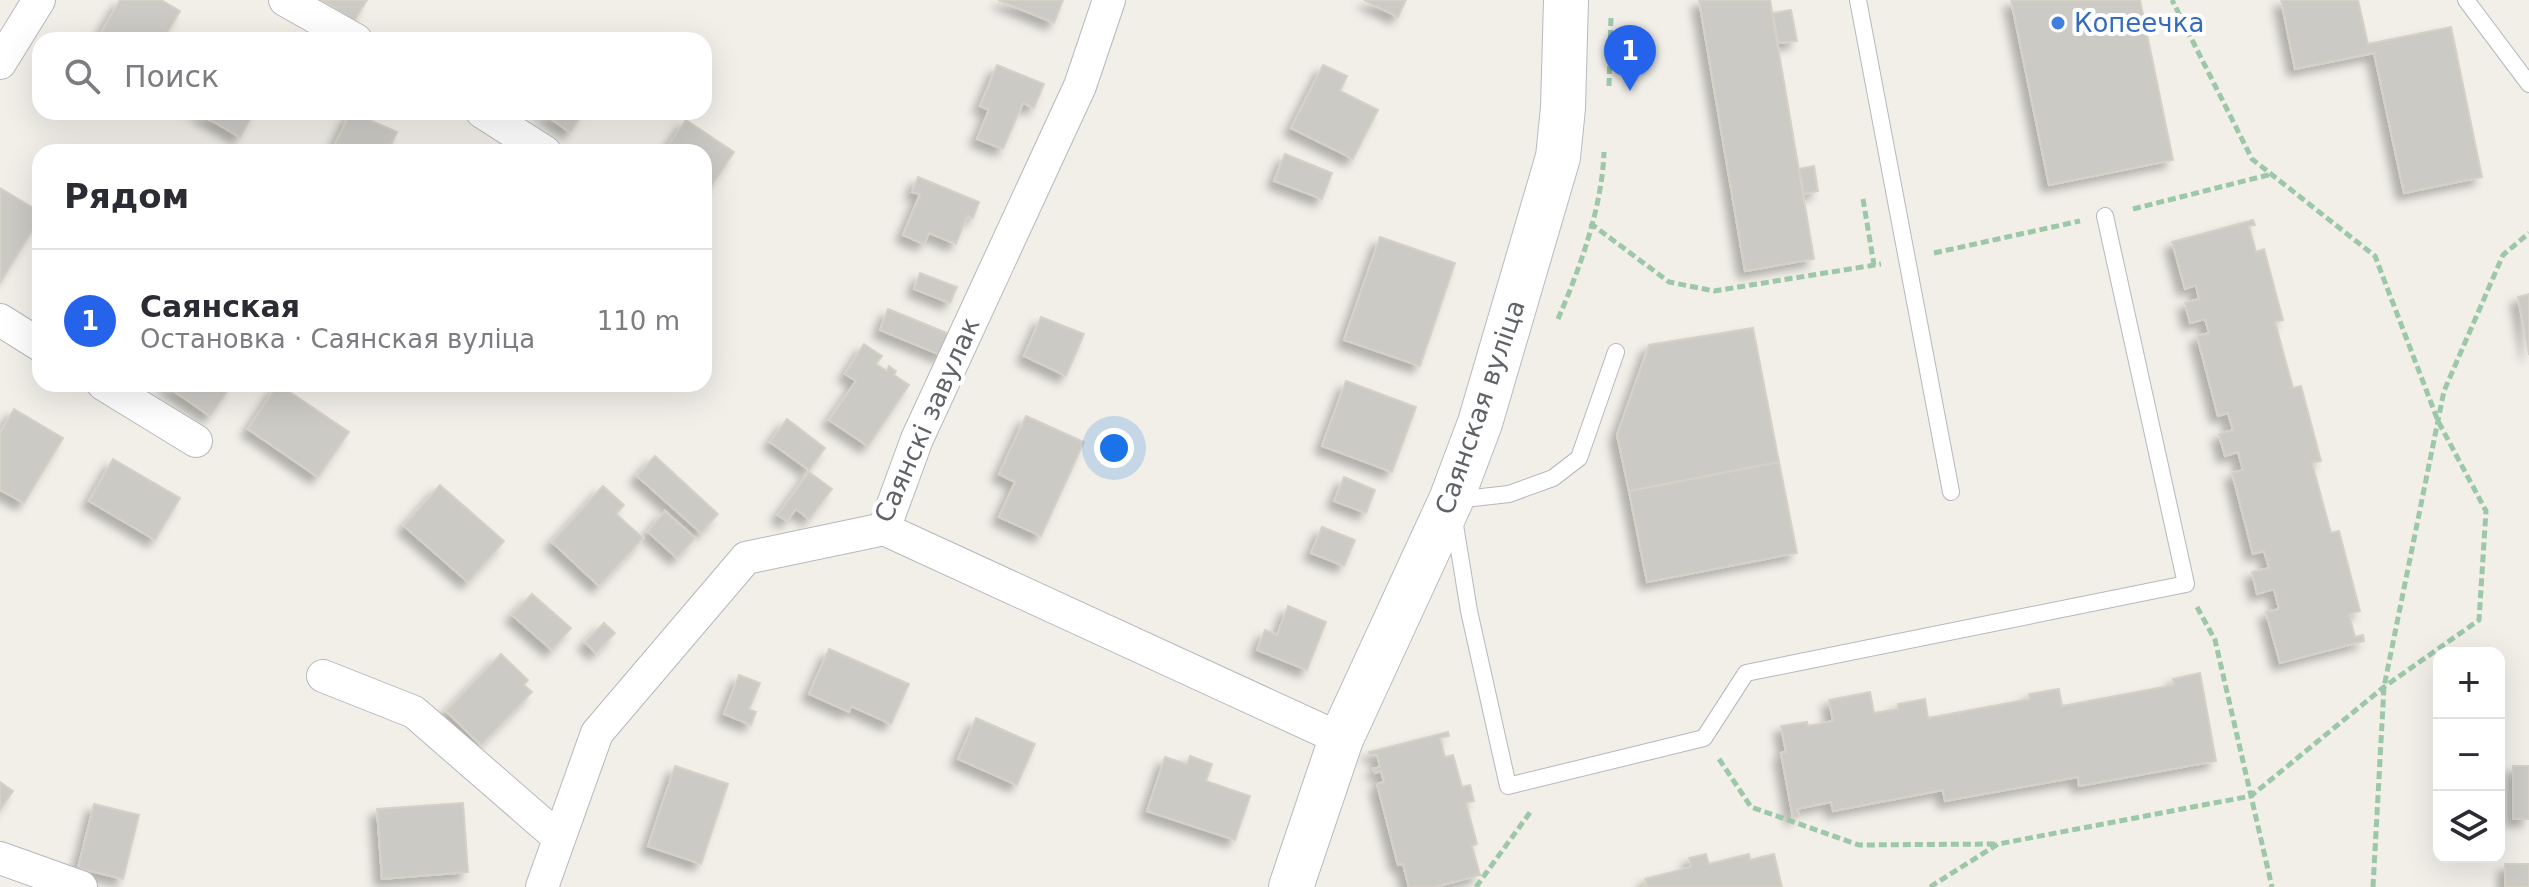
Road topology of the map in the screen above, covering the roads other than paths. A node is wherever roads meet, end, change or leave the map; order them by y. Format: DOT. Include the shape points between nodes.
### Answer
graph roads {
  1 [pos="39,0"];
  2 [pos="285,0"];
  3 [pos="1109,0"];
  4 [pos="1566,0"];
  5 [pos="1858,0"];
  6 [pos="2466,0"];
  7 [pos="342,32"];
  8 [pos="0,63"];
  9 [pos="2529,84"];
  10 [pos="495,120"];
  11 [pos="532,144"];
  12 [pos="2105,216"];
  13 [pos="0,320"];
  14 [pos="32,340"];
  15 [pos="1616,352"];
  16 [pos="116,392"];
  17 [pos="196,441"];
  18 [pos="1951,492"];
  19 [pos="1451,500"];
  20 [pos="884,529"];
  21 [pos="323,676"];
  22 [pos="1341,739"];
  23 [pos="559,838"];
  24 [pos="0,858"];
  25 [pos="81,887"];
  26 [pos="542,887"];
  27 [pos="1291,887"];
  1 -- 8 [label="street"];
  2 -- 7 [label="street"];
  3 -- 20 [label="street, Саянскі завулак" via="1080,86 917,439"];
  4 -- 19 [label="main road, Саянская вуліца" via="1558,157 1480,423"];
  5 -- 18 [label="lane"];
  6 -- 9 [label="lane"];
  10 -- 11 [label="street"];
  12 -- 19 [label="lane" via="2186,584 1746,673 1704,738 1508,786 1469,611"];
  13 -- 14 [label="street"];
  15 -- 19 [label="lane" via="1579,458 1553,478 1509,494"];
  16 -- 17 [label="street"];
  19 -- 22 [label="main road, Саянская вуліца"];
  20 -- 22 [label="street"];
  20 -- 23 [label="street, Саянскі завулак" via="746,558 597,733"];
  21 -- 23 [label="street" via="414,712"];
  22 -- 27 [label="main road, Саянская вуліца"];
  23 -- 26 [label="street, Саянскі завулак"];
  24 -- 25 [label="street"];
}
